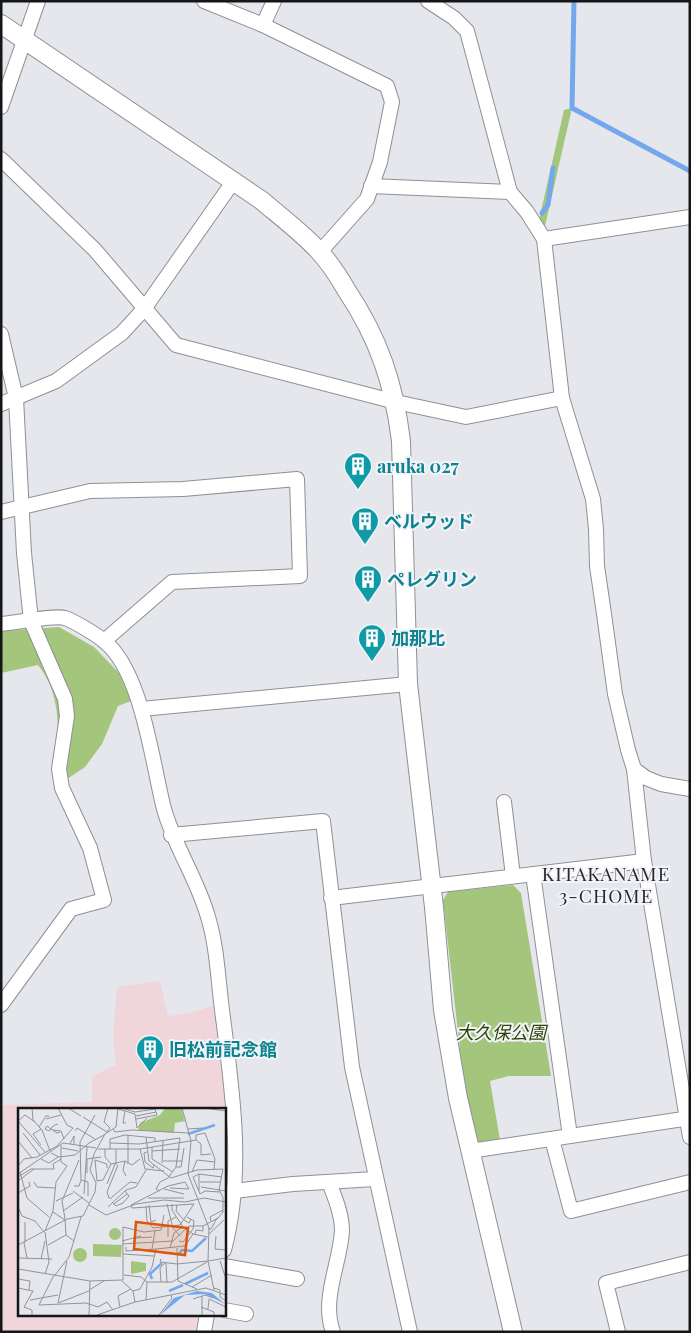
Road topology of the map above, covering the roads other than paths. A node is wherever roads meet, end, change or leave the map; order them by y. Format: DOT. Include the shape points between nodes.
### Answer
graph roads {
  1 [pos="38,1"];
  2 [pos="204,1"];
  3 [pos="274,1"];
  4 [pos="428,1"];
  5 [pos="1,24"];
  6 [pos="264,25"];
  7 [pos="26,40"];
  8 [pos="1,108"];
  9 [pos="1,159"];
  10 [pos="233,182"];
  11 [pos="371,186"];
  12 [pos="510,192"];
  13 [pos="690,217"];
  14 [pos="544,239"];
  15 [pos="320,252"];
  16 [pos="144,309"];
  17 [pos="1,334"];
  18 [pos="16,398"];
  19 [pos="562,398"];
  20 [pos="396,402"];
  21 [pos="1,404"];
  22 [pos="22,508"];
  23 [pos="1,512"];
  24 [pos="31,621"];
  25 [pos="1,624"];
  26 [pos="104,641"];
  27 [pos="408,684"];
  28 [pos="141,709"];
  29 [pos="634,769"];
  30 [pos="690,789"];
  31 [pos="504,802"];
  32 [pos="171,835"];
  33 [pos="644,861"];
  34 [pos="533,874"];
  35 [pos="513,876"];
  36 [pos="430,887"];
  37 [pos="331,898"];
  38 [pos="1,1005"];
  39 [pos="687,1118"];
  40 [pos="570,1136"];
  41 [pos="690,1137"];
  42 [pos="552,1139"];
  43 [pos="470,1151"];
  44 [pos="375,1179"];
  45 [pos="329,1182"];
  46 [pos="690,1182"];
  47 [pos="234,1191"];
  48 [pos="225,1246"];
  49 [pos="690,1262"];
  50 [pos="225,1266"];
  51 [pos="297,1279"];
  52 [pos="225,1310"];
  53 [pos="246,1314"];
  54 [pos="207,1316"];
  55 [pos="204,1332"];
  56 [pos="333,1332"];
  57 [pos="410,1332"];
  58 [pos="513,1332"];
  59 [pos="618,1332"];
  1 -- 7 [label="street"];
  2 -- 6 [label="street"];
  3 -- 6 [label="street"];
  4 -- 12 [label="street" via="454,18 466,31"];
  5 -- 7 [label="street"];
  6 -- 11 [label="street" via="387,86 392,102 380,162"];
  7 -- 8 [label="street"];
  7 -- 10 [label="street"];
  9 -- 16 [label="street" via="95,250"];
  10 -- 15 [label="street" via="267,205"];
  10 -- 16 [label="street"];
  11 -- 12 [label="street"];
  11 -- 15 [label="street" via="367,199"];
  12 -- 14 [label="street"];
  13 -- 14 [label="street"];
  14 -- 19 [label="street"];
  15 -- 20 [label="street" via="364,317 380,349"];
  16 -- 18 [label="street" via="122,333 62,376"];
  16 -- 20 [label="street" via="176,345"];
  17 -- 18 [label="street"];
  18 -- 21 [label="street"];
  18 -- 22 [label="street"];
  19 -- 20 [label="street" via="466,417"];
  19 -- 29 [label="street" via="593,499 597,566 615,694"];
  20 -- 27 [label="street" via="401,441"];
  22 -- 23 [label="street"];
  22 -- 24 [label="street"];
  22 -- 26 [label="street" via="90,490 183,489 297,479 300,576 172,582"];
  24 -- 25 [label="street"];
  24 -- 26 [label="street" via="64,618"];
  24 -- 38 [label="street" via="65,698 67,716 59,770 62,788 90,848 104,900 71,909"];
  26 -- 28 [label="street" via="123,661"];
  27 -- 28 [label="street"];
  27 -- 36 [label="street"];
  28 -- 32 [label="street"];
  29 -- 30 [label="street" via="661,784"];
  29 -- 33 [label="street"];
  31 -- 35 [label="street"];
  32 -- 37 [label="street" via="323,822"];
  32 -- 47 [label="street" via="200,893 215,957 234,1102"];
  33 -- 34 [label="street"];
  33 -- 39 [label="street"];
  34 -- 35 [label="street"];
  34 -- 40 [label="street"];
  35 -- 36 [label="street"];
  36 -- 37 [label="street"];
  36 -- 43 [label="street" via="443,1010"];
  37 -- 44 [label="street" via="352,1067"];
  39 -- 40 [label="street"];
  39 -- 41 [label="street"];
  40 -- 42 [label="street"];
  42 -- 43 [label="street"];
  42 -- 46 [label="street" via="571,1211"];
  43 -- 58 [label="street"];
  44 -- 45 [label="street"];
  44 -- 57 [label="street"];
  45 -- 47 [label="street"];
  45 -- 56 [label="street" via="342,1231 332,1283 329,1321"];
  47 -- 48 [label="street"];
  49 -- 59 [label="street" via="606,1283"];
  50 -- 51 [label="street"];
  52 -- 53 [label="street"];
  54 -- 55 [label="street"];
}
